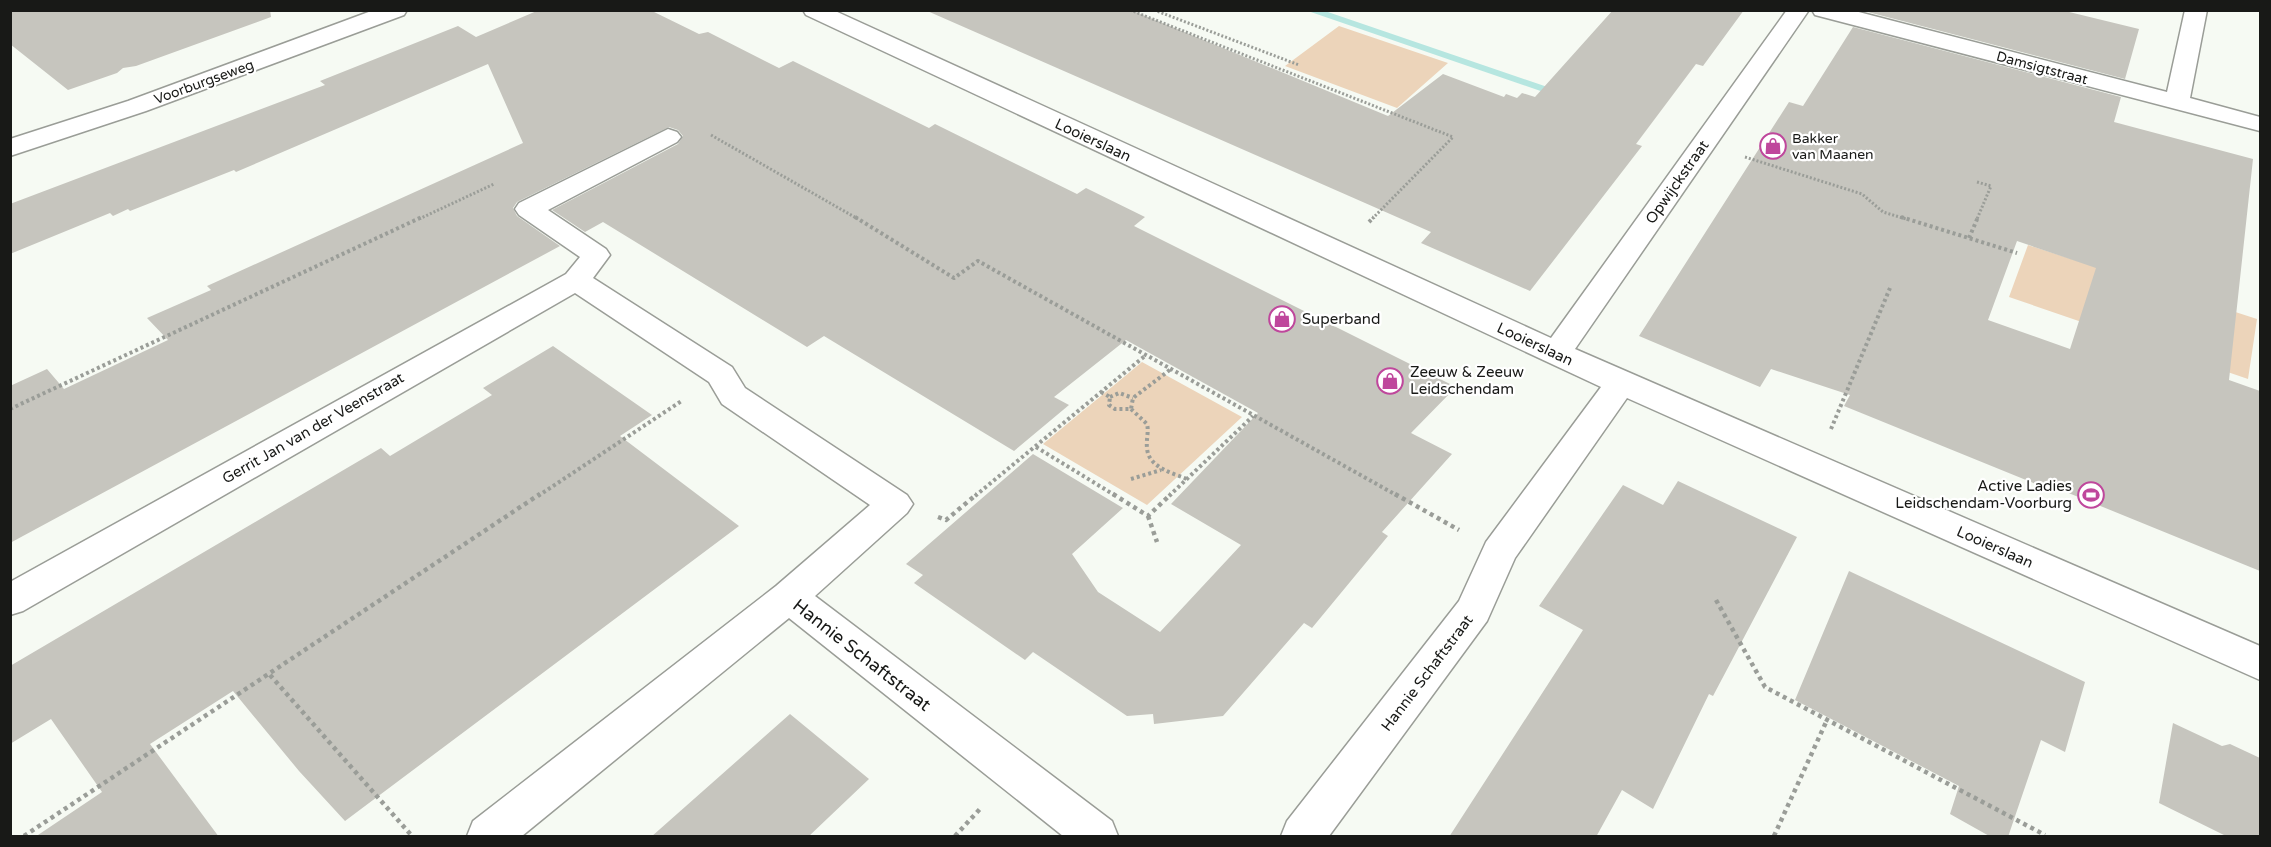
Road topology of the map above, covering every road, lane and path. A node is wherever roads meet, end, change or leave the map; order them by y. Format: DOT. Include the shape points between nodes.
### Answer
graph roads {
  1 [pos="396,10"];
  2 [pos="814,10"];
  3 [pos="1130,10"];
  4 [pos="1154,10"];
  5 [pos="1798,10"];
  6 [pos="1823,10"];
  7 [pos="2196,10"];
  8 [pos="1299,65"];
  9 [pos="2177,103"];
  10 [pos="2260,124"];
  11 [pos="668,137"];
  12 [pos="1704,144"];
  13 [pos="10,148"];
  14 [pos="1977,182"];
  15 [pos="529,208"];
  16 [pos="1969,238"];
  17 [pos="1334,252"];
  18 [pos="2017,253"];
  19 [pos="576,280"];
  20 [pos="1890,288"];
  21 [pos="1556,353"];
  22 [pos="1146,355"];
  23 [pos="1171,369"];
  24 [pos="721,375"];
  25 [pos="1621,383"];
  26 [pos="1101,392"];
  27 [pos="1110,397"];
  28 [pos="1133,398"];
  29 [pos="10,409"];
  30 [pos="1131,409"];
  31 [pos="1253,416"];
  32 [pos="1036,447"];
  33 [pos="1814,468"];
  34 [pos="1162,469"];
  35 [pos="1131,479"];
  36 [pos="1187,479"];
  37 [pos="895,504"];
  38 [pos="1148,516"];
  39 [pos="1157,542"];
  40 [pos="1499,552"];
  41 [pos="51,577"];
  42 [pos="10,588"];
  43 [pos="789,597"];
  44 [pos="10,600"];
  45 [pos="1716,600"];
  46 [pos="2260,664"];
  47 [pos="270,675"];
  48 [pos="1827,720"];
  49 [pos="2045,835"];
  50 [pos="24,837"];
  51 [pos="412,837"];
  52 [pos="489,837"];
  53 [pos="1096,837"];
  54 [pos="1303,837"];
  55 [pos="1774,837"];
  1 -- 13 [label="street, Voorburgseweg" via="138,106"];
  2 -- 17 [label="street, Looierslaan"];
  3 -- 17 [label="path" via="1453,137 1383,210"];
  4 -- 8 [label="path"];
  5 -- 12 [label="street, Opwijckstraat"];
  6 -- 9 [label="street, Damsigtstraat"];
  7 -- 9 [label="street"];
  9 -- 10 [label="street, Damsigtstraat"];
  11 -- 15 [label="street"];
  11 -- 22 [label="path" via="700,129 954,278 978,261"];
  12 -- 16 [label="path" via="1862,194 1883,212"];
  12 -- 21 [label="street, Opwijckstraat"];
  14 -- 16 [label="path" via="1991,186"];
  15 -- 19 [label="street, Gerrit Jan van der Veenstraat" via="596,255"];
  15 -- 29 [label="path" via="522,198 498,182"];
  16 -- 18 [label="path"];
  17 -- 21 [label="street, Looierslaan"];
  19 -- 24 [label="street"];
  19 -- 41 [label="street, Gerrit Jan van der Veenstraat"];
  20 -- 33 [label="path"];
  21 -- 25 [label="street, Looierslaan"];
  22 -- 23 [label="path"];
  22 -- 26 [label="path"];
  23 -- 28 [label="path"];
  23 -- 31 [label="path"];
  24 -- 37 [label="street" via="734,396"];
  24 -- 47 [label="path"];
  25 -- 33 [label="street, Looierslaan"];
  25 -- 40 [label="street, Hannie Schaftstraat"];
  26 -- 27 [label="path"];
  26 -- 32 [label="path"];
  27 -- 28 [label="path" via="1119,393"];
  27 -- 30 [label="path" via="1109,405 1115,409"];
  28 -- 30 [label="path"];
  30 -- 34 [label="path" via="1146,418 1147,449"];
  31 -- 36 [label="path"];
  31 -- 40 [label="path"];
  32 -- 37 [label="path" via="945,520"];
  32 -- 38 [label="path"];
  33 -- 46 [label="street, Looierslaan"];
  34 -- 35 [label="path"];
  34 -- 36 [label="path"];
  36 -- 38 [label="path"];
  37 -- 43 [label="street"];
  38 -- 39 [label="path"];
  40 -- 54 [label="street, Hannie Schaftstraat" via="1474,610"];
  41 -- 42 [label="street, Gerrit Jan van der Veenstraat"];
  41 -- 44 [label="street, Gerrit Jan van der Veenstraat"];
  43 -- 52 [label="street, Hannie Schaftstraat"];
  43 -- 53 [label="street, Hannie Schaftstraat"];
  45 -- 48 [label="path" via="1765,687"];
  47 -- 50 [label="path"];
  47 -- 51 [label="path"];
  48 -- 49 [label="path"];
  48 -- 55 [label="path"];
}
